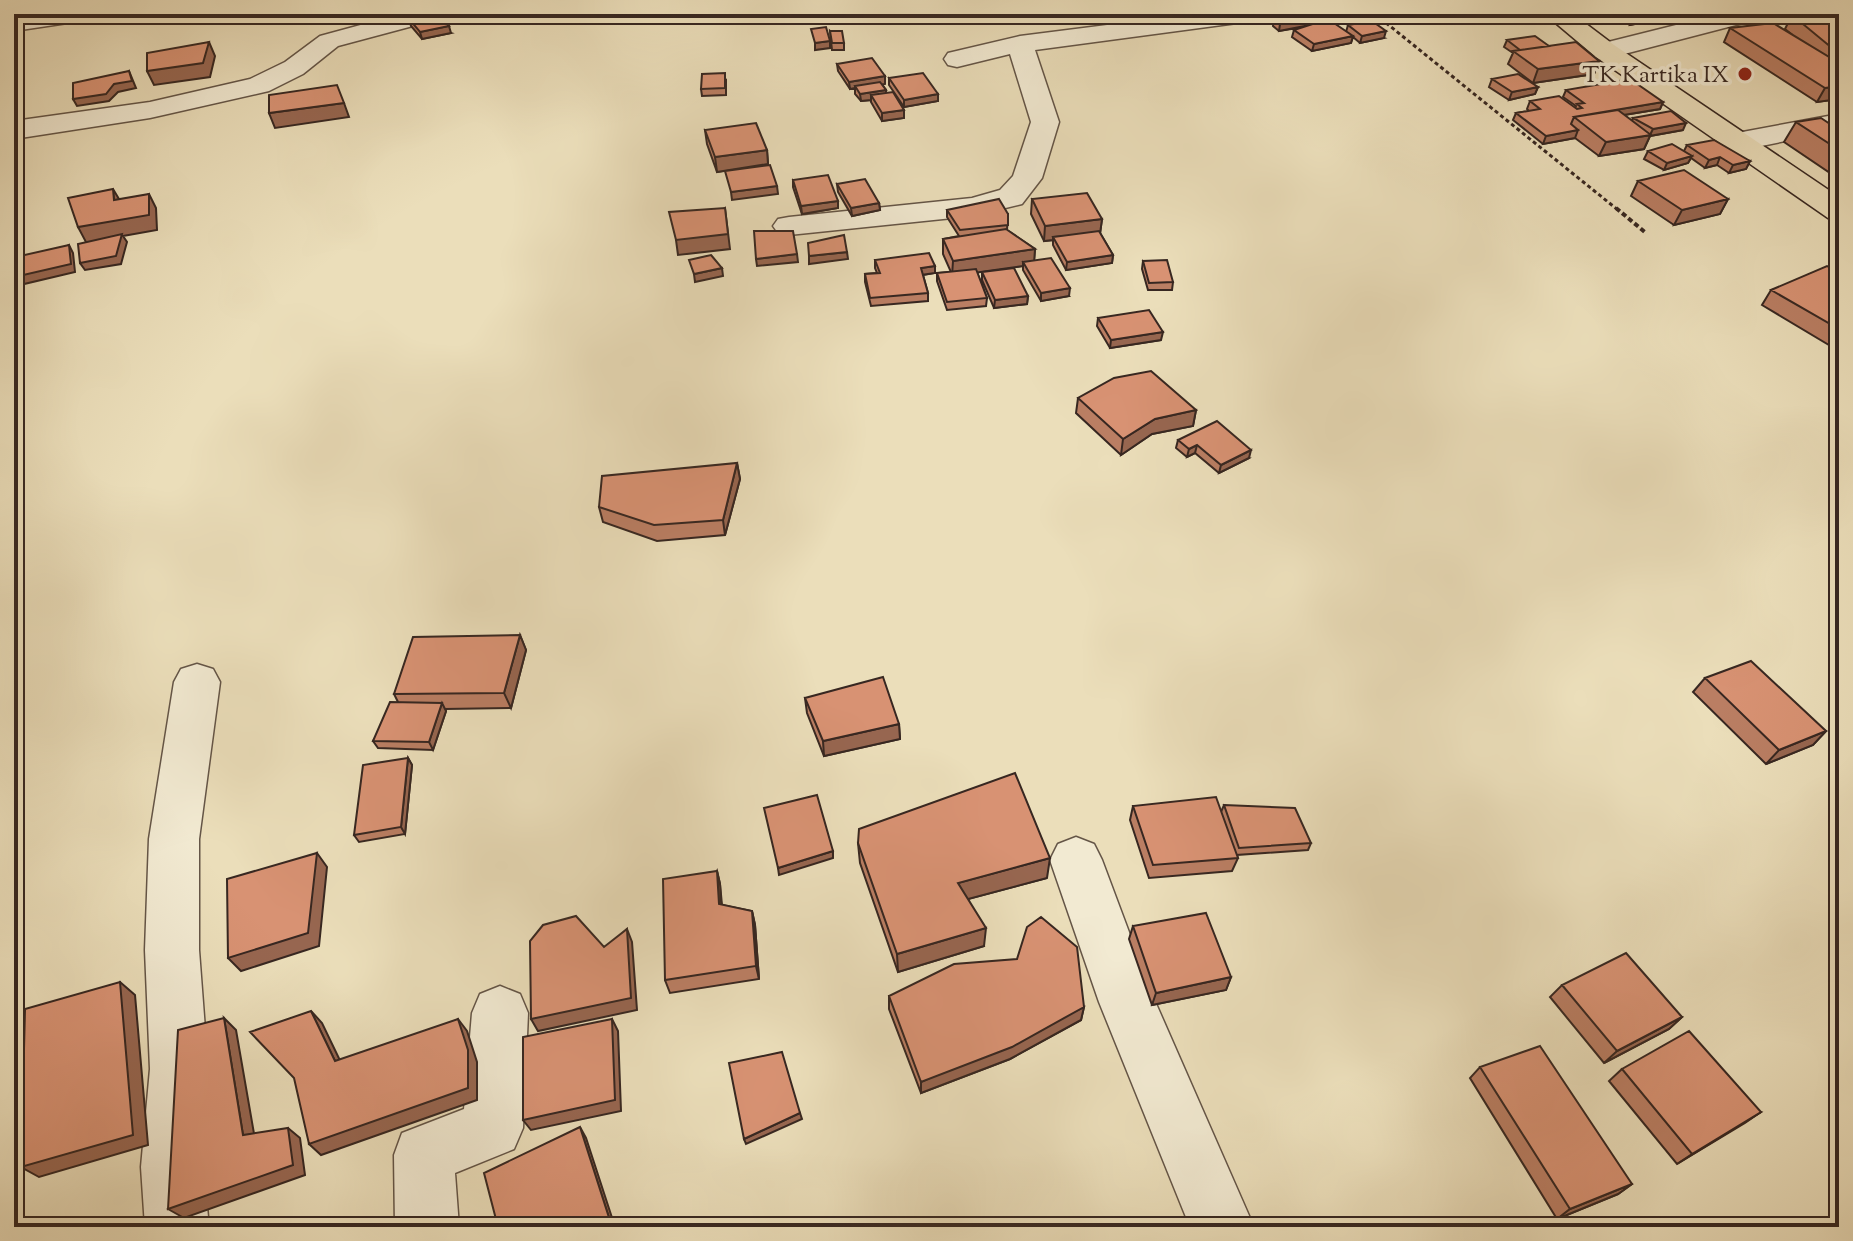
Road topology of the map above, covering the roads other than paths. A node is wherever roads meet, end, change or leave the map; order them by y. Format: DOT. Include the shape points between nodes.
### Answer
graph roads {
  1 [pos="81,14"];
  2 [pos="430,14"];
  3 [pos="1252,14"];
  4 [pos="1557,14"];
  5 [pos="1750,14"];
  6 [pos="14,23"];
  7 [pos="1020,44"];
  8 [pos="1605,51"];
  9 [pos="957,59"];
  10 [pos="1839,122"];
  11 [pos="14,130"];
  12 [pos="1737,142"];
  13 [pos="1839,211"];
  14 [pos="789,226"];
  15 [pos="197,682"];
  16 [pos="1076,860"];
  17 [pos="500,1013"];
  18 [pos="177,1227"];
  19 [pos="427,1227"];
  20 [pos="1222,1227"];
  1 -- 6 [label="street"];
  2 -- 11 [label="street" via="329,41 285,74 259,85 150,110"];
  3 -- 7 [label="street"];
  4 -- 8 [label="main road"];
  5 -- 8 [label="street"];
  7 -- 9 [label="street"];
  7 -- 14 [label="street" via="1045,122 1027,178 1011,197 972,207"];
  8 -- 12 [label="main road"];
  10 -- 12 [label="street"];
  12 -- 13 [label="main road"];
  15 -- 18 [label="street" via="174,839 172,950 179,1069 172,1167"];
  16 -- 20 [label="street" via="1127,1002"];
  17 -- 19 [label="street" via="493,1128 424,1155"];
}
